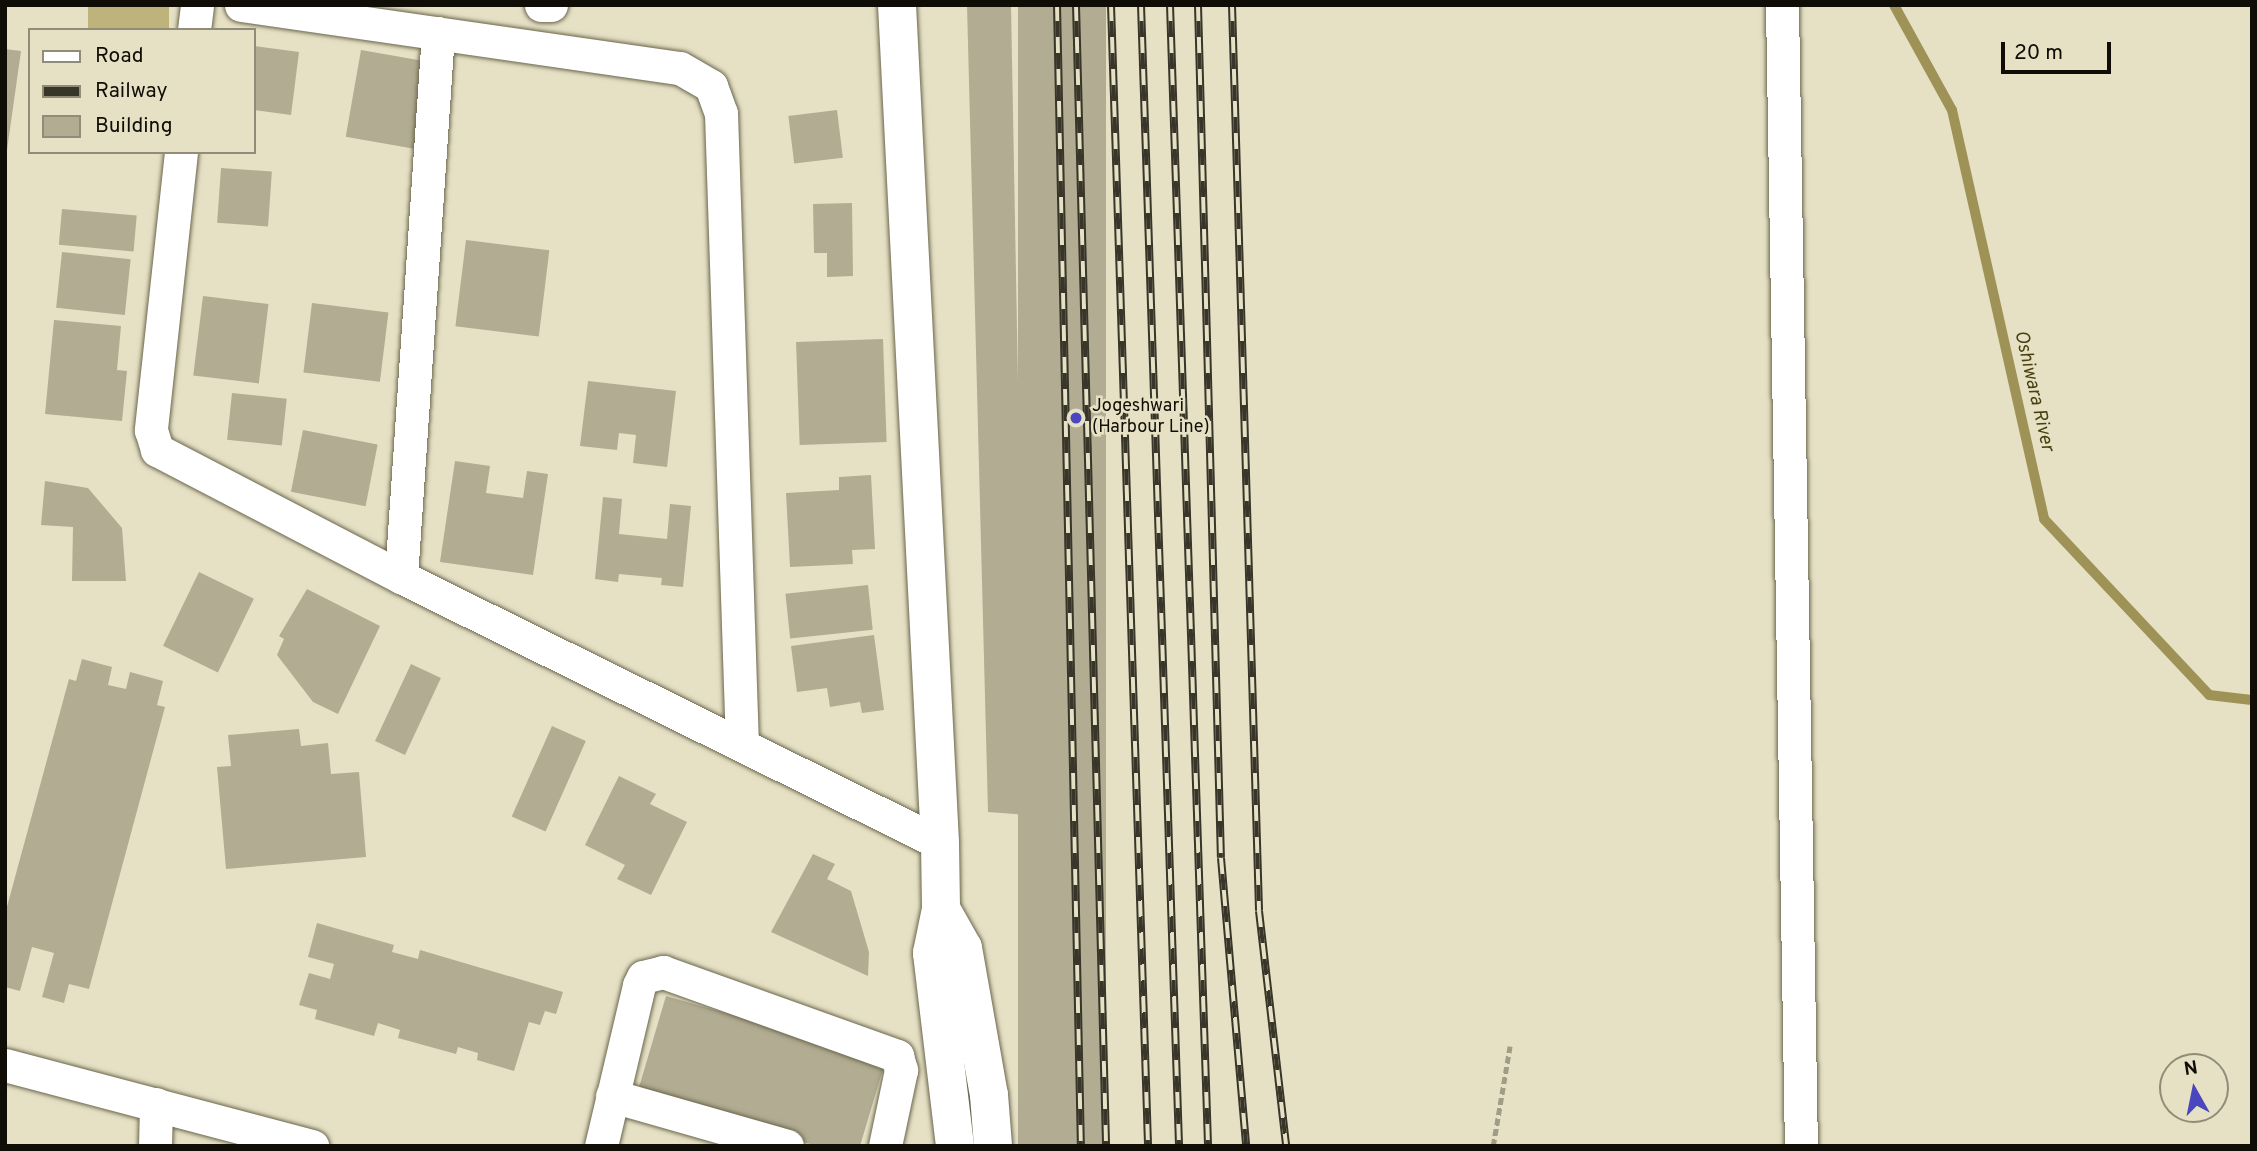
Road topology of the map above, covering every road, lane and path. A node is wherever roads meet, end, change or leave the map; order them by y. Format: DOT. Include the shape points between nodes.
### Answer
graph roads {
  1 [pos="197,5"];
  2 [pos="241,5"];
  3 [pos="541,5"];
  4 [pos="551,5"];
  5 [pos="897,5"];
  6 [pos="1782,5"];
  7 [pos="194,28"];
  8 [pos="438,33"];
  9 [pos="181,154"];
  10 [pos="401,578"];
  11 [pos="742,745"];
  12 [pos="940,843"];
  13 [pos="941,909"];
  14 [pos="1510,1046"];
  15 [pos="5,1065"];
  16 [pos="612,1097"];
  17 [pos="156,1104"];
  18 [pos="155,1146"];
  19 [pos="313,1146"];
  20 [pos="601,1146"];
  21 [pos="787,1146"];
  22 [pos="885,1146"];
  23 [pos="955,1146"];
  24 [pos="993,1146"];
  25 [pos="1493,1146"];
  26 [pos="1801,1146"];
  1 -- 7 [label="street"];
  2 -- 8 [label="street"];
  3 -- 4 [label="street"];
  5 -- 12 [label="street"];
  6 -- 26 [label="street"];
  8 -- 10 [label="street"];
  8 -- 11 [label="street" via="680,68 711,86 721,113"];
  9 -- 10 [label="street" via="151,430 157,450"];
  10 -- 11 [label="street"];
  11 -- 12 [label="street"];
  12 -- 13 [label="street"];
  13 -- 23 [label="street" via="932,953"];
  13 -- 24 [label="street" via="963,948 989,1095"];
  14 -- 25 [label="path"];
  15 -- 17 [label="street"];
  16 -- 20 [label="street"];
  16 -- 21 [label="street"];
  16 -- 22 [label="street" via="639,985 643,977 663,972 897,1056 901,1070"];
  17 -- 18 [label="street"];
  17 -- 19 [label="street"];
}
